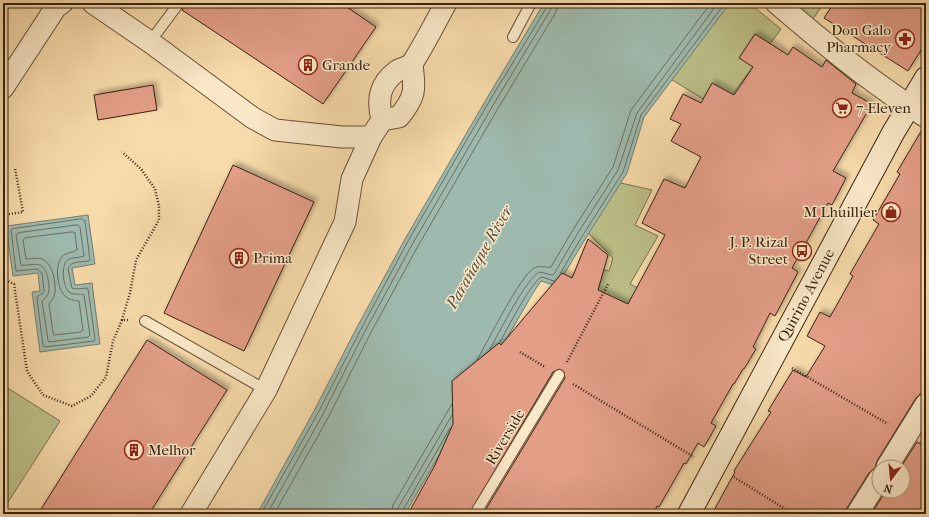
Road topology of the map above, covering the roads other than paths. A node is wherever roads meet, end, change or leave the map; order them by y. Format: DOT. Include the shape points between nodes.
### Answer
graph roads {
  1 [pos="62,3"];
  2 [pos="92,3"];
  3 [pos="179,3"];
  4 [pos="446,3"];
  5 [pos="531,3"];
  6 [pos="777,3"];
  7 [pos="513,37"];
  8 [pos="150,42"];
  9 [pos="412,64"];
  10 [pos="926,78"];
  11 [pos="3,88"];
  12 [pos="918,112"];
  13 [pos="377,128"];
  14 [pos="144,321"];
  15 [pos="559,375"];
  16 [pos="266,390"];
  17 [pos="926,404"];
  18 [pos="891,459"];
  19 [pos="871,492"];
  20 [pos="191,514"];
  21 [pos="476,514"];
  22 [pos="689,514"];
  23 [pos="857,514"];
  1 -- 11 [label="street" via="56,7"];
  2 -- 8 [label="street"];
  3 -- 8 [label="lane"];
  4 -- 9 [label="street"];
  5 -- 7 [label="lane"];
  6 -- 12 [label="main road" via="887,92"];
  8 -- 13 [label="street" via="253,118 275,130 342,137"];
  9 -- 13 [label="street" via="397,72 384,84"];
  9 -- 13 [label="street" via="415,86 410,103 399,117"];
  10 -- 12 [label="main road, Quirino Avenue"];
  12 -- 22 [label="main road, Quirino Avenue" via="774,356"];
  13 -- 16 [label="street" via="352,179 345,222"];
  14 -- 16 [label="lane"];
  15 -- 21 [label="lane, Riverside"];
  16 -- 20 [label="street"];
  17 -- 18 [label="street"];
  19 -- 23 [label="street"];
}
